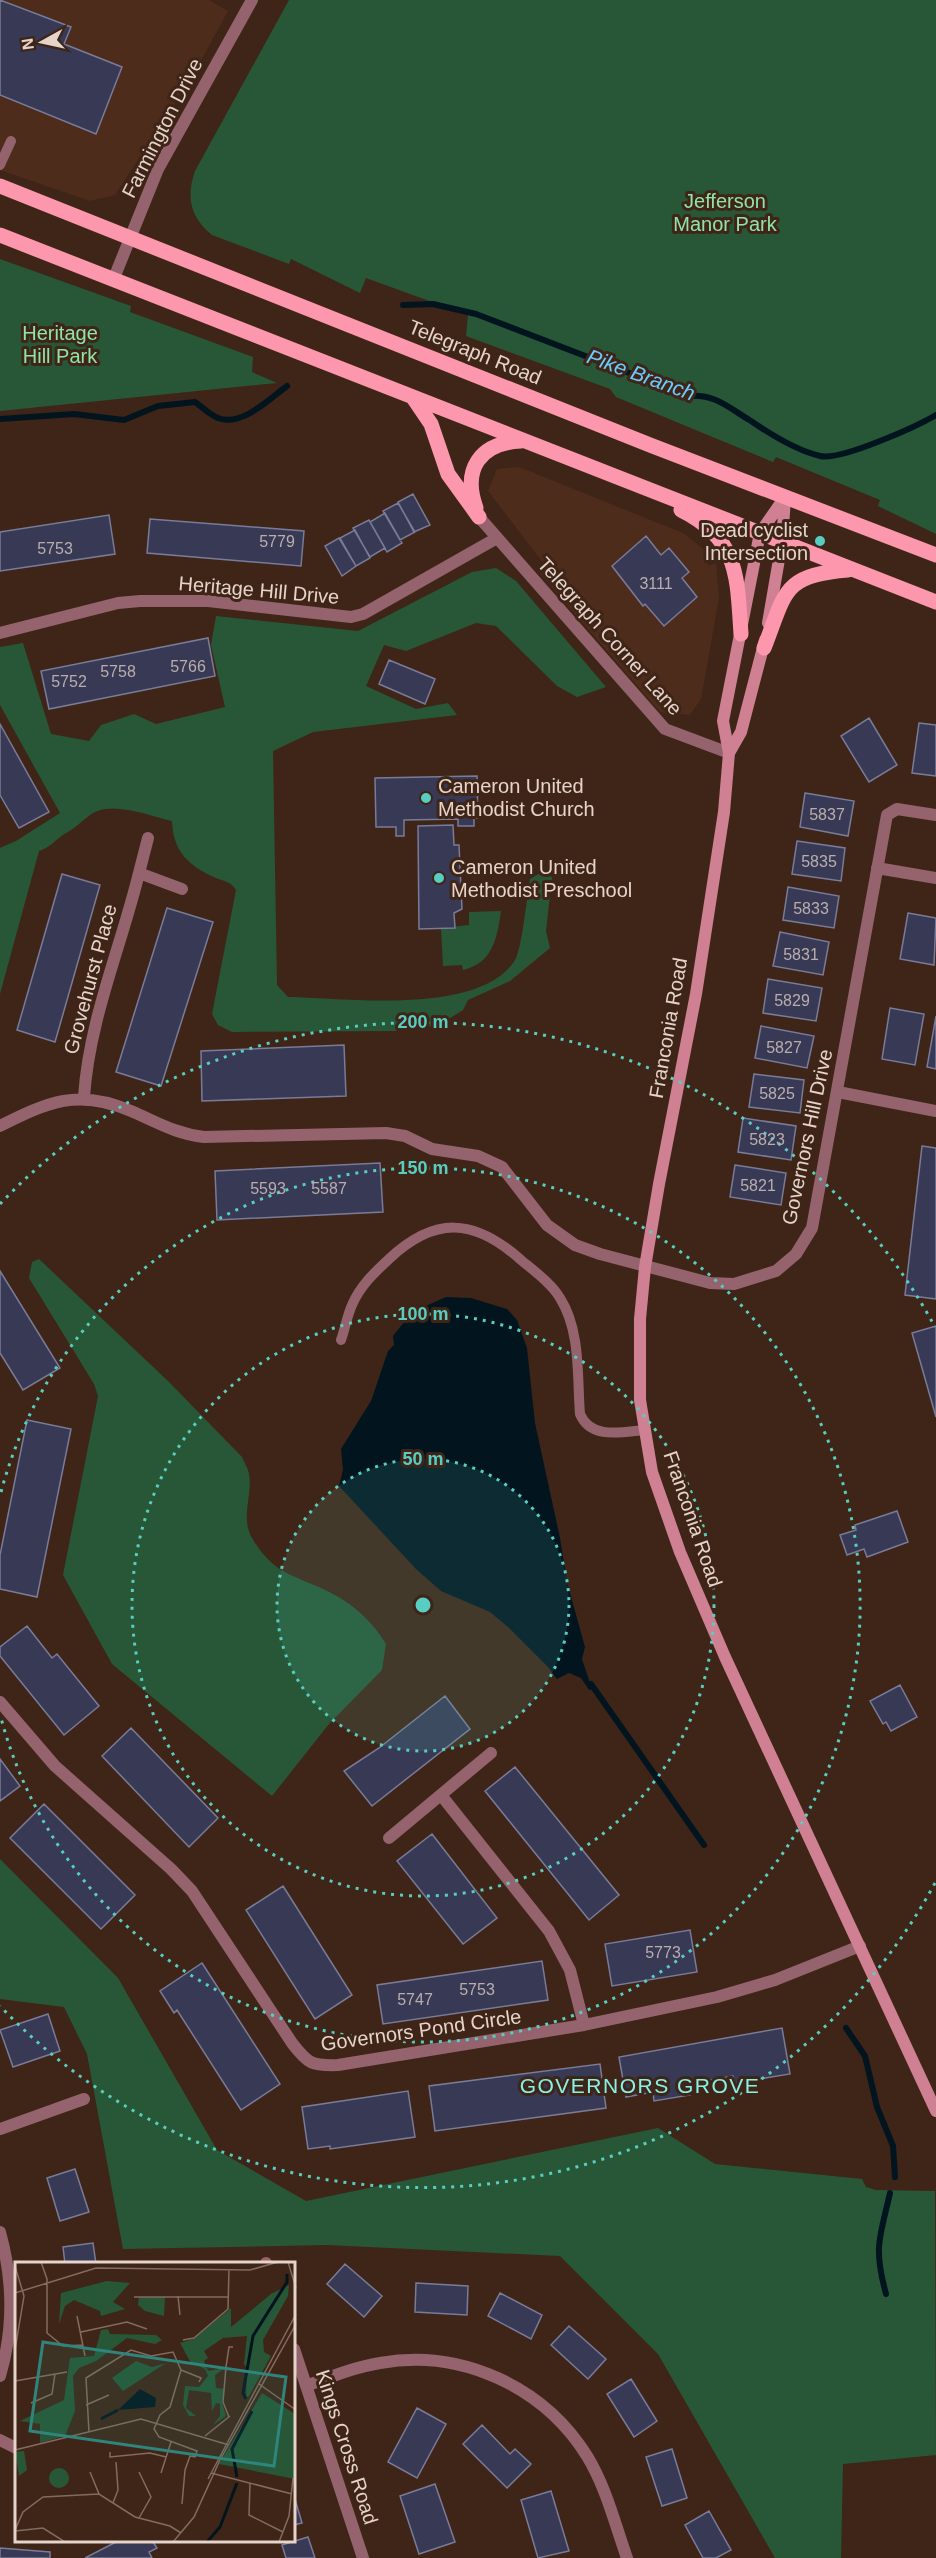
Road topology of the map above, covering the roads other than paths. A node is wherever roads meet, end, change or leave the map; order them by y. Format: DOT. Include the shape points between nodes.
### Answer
graph roads {
  1 [pos="252,0"];
  2 [pos="11,141"];
  3 [pos="0,165"];
  4 [pos="0,186"];
  5 [pos="0,235"];
  6 [pos="130,236"];
  7 [pos="114,278"];
  8 [pos="414,399"];
  9 [pos="523,441"];
  10 [pos="615,476"];
  11 [pos="785,497"];
  12 [pos="479,517"];
  13 [pos="760,533"];
  14 [pos="497,538"];
  15 [pos="782,542"];
  16 [pos="936,555"];
  17 [pos="852,570"];
  18 [pos="936,602"];
  19 [pos="0,633"];
  20 [pos="741,634"];
  21 [pos="764,648"];
  22 [pos="729,753"];
  23 [pos="936,815"];
  24 [pos="148,838"];
  25 [pos="877,868"];
  26 [pos="139,873"];
  27 [pos="936,878"];
  28 [pos="182,889"];
  29 [pos="838,1092"];
  30 [pos="84,1097"];
  31 [pos="936,1111"];
  32 [pos="0,1126"];
  33 [pos="645,1267"];
  34 [pos="341,1340"];
  35 [pos="644,1430"];
  36 [pos="0,1702"];
  37 [pos="491,1753"];
  38 [pos="441,1795"];
  39 [pos="389,1838"];
  40 [pos="860,1946"];
  41 [pos="584,2025"];
  42 [pos="84,2099"];
  43 [pos="936,2111"];
  44 [pos="0,2129"];
  45 [pos="0,2232"];
  46 [pos="296,2355"];
  47 [pos="0,2376"];
  48 [pos="306,2386"];
  49 [pos="0,2440"];
  50 [pos="15,2448"];
  51 [pos="363,2558"];
  52 [pos="627,2558"];
  1 -- 6 [label="street, Farmington Drive" via="158,169"];
  2 -- 3 [label="lane"];
  4 -- 6 [label="main road, Telegraph Road"];
  5 -- 7 [label="main road"];
  6 -- 7 [label="street, Farmington Drive"];
  6 -- 11 [label="main road, Telegraph Road"];
  7 -- 8 [label="main road"];
  8 -- 9 [label="main road"];
  8 -- 12 [label="main road" via="431,424 448,474"];
  9 -- 10 [label="main road"];
  9 -- 12 [label="main road" via="493,447 473,468 471,487"];
  10 -- 13 [label="main road"];
  10 -- 20 [label="main road" via="687,512 726,545 736,573"];
  11 -- 13 [label="main road, Franconia Road"];
  11 -- 15 [label="main road, Franconia Road"];
  11 -- 16 [label="main road, Telegraph Road"];
  12 -- 14 [label="street, Telegraph Corner Lane"];
  13 -- 15 [label="main road"];
  13 -- 20 [label="main road, Franconia Road"];
  14 -- 19 [label="street, Heritage Hill Drive" via="363,614 351,617 208,601 140,601"];
  14 -- 22 [label="street, Telegraph Corner Lane" via="665,729"];
  15 -- 17 [label="main road"];
  15 -- 21 [label="main road, Franconia Road"];
  17 -- 18 [label="main road"];
  17 -- 21 [label="main road" via="812,573 800,579 781,605"];
  20 -- 22 [label="main road, Franconia Road" via="723,721"];
  21 -- 22 [label="main road, Franconia Road" via="741,732"];
  22 -- 33 [label="main road, Franconia Road" via="724,812 696,994"];
  23 -- 25 [label="street, Governors Hill Drive" via="903,809 889,812"];
  24 -- 26 [label="street, Grovehurst Place"];
  25 -- 27 [label="street"];
  25 -- 29 [label="street, Governors Hill Drive"];
  26 -- 28 [label="street"];
  26 -- 30 [label="street, Grovehurst Place" via="96,1020"];
  29 -- 31 [label="street"];
  29 -- 33 [label="street, Governors Hill Drive" via="812,1228 796,1254 776,1271 734,1284 710,1283"];
  30 -- 32 [label="street" via="37,1107"];
  30 -- 33 [label="street" via="109,1103 184,1134 204,1137 386,1133 405,1136 432,1149 478,1156 502,1167 548,1225 568,1241"];
  33 -- 35 [label="main road, Franconia Road" via="639,1360"];
  34 -- 35 [label="lane" via="362,1286 399,1250 436,1228 463,1228 509,1249 560,1297 574,1338 582,1420 599,1432"];
  35 -- 40 [label="main road, Franconia Road" via="652,1472 680,1552"];
  36 -- 41 [label="street, Governors Pond Circle" via="55,1766 192,1891 292,2043 315,2066"];
  37 -- 38 [label="street"];
  38 -- 39 [label="street"];
  38 -- 41 [label="street" via="549,1931 570,1970"];
  40 -- 41 [label="street, Governors Pond Circle" via="748,1989"];
  40 -- 43 [label="main road, Franconia Road"];
  42 -- 44 [label="street"];
  45 -- 47 [label="street" via="11,2307"];
  46 -- 48 [label="street, Kings Cross Road"];
  48 -- 51 [label="street, Kings Cross Road"];
  48 -- 52 [label="street" via="400,2360 451,2363 508,2382 543,2405 574,2436 603,2488"];
  49 -- 50 [label="street"];
}
